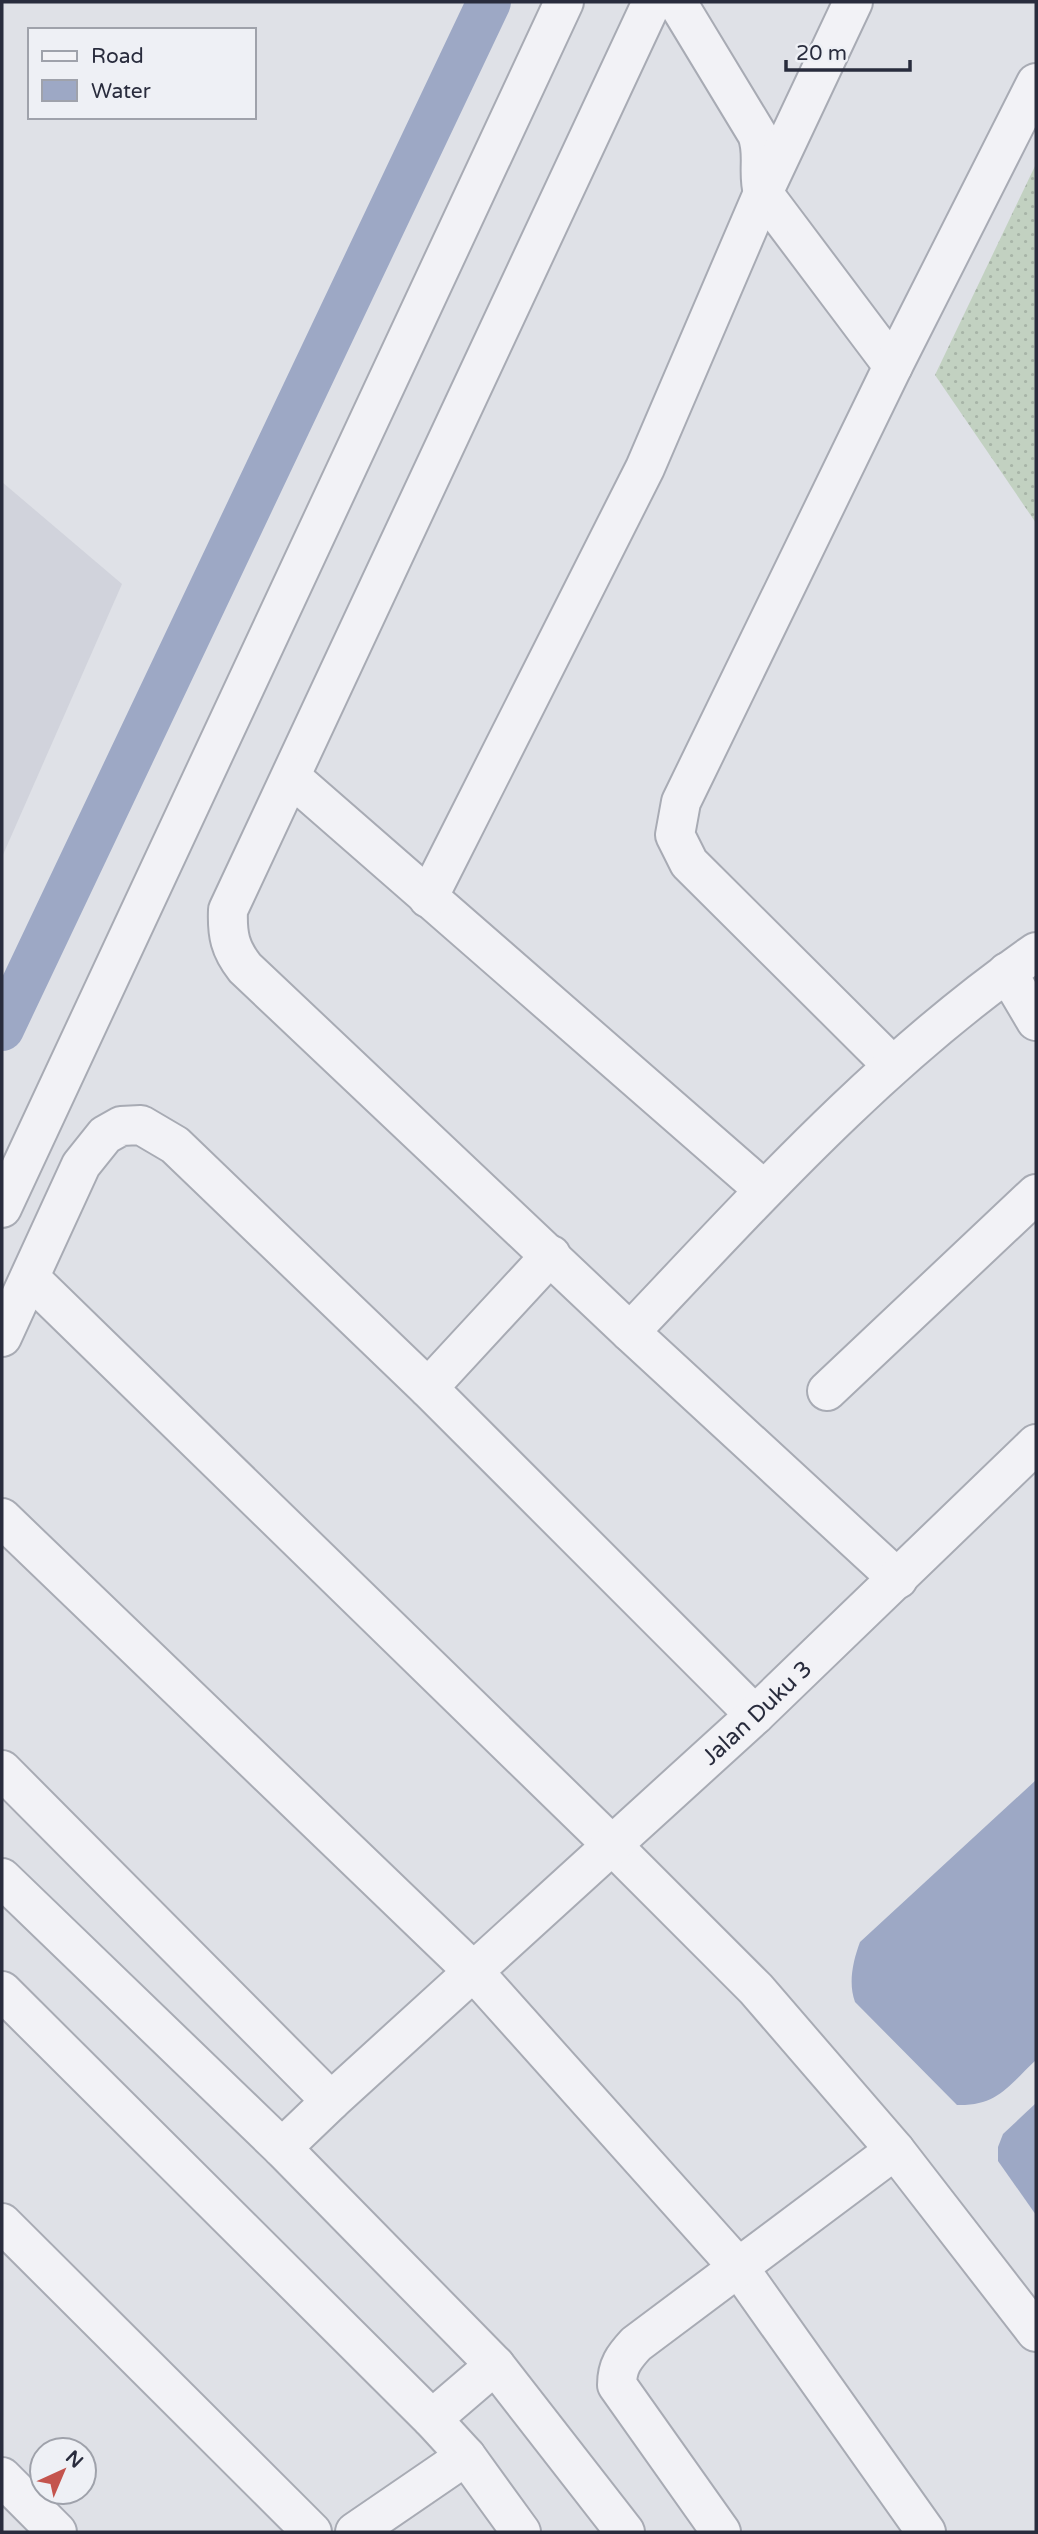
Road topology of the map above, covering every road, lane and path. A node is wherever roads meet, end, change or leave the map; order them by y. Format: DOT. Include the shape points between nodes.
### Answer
graph roads {
  1 [pos="564,2"];
  2 [pos="652,2"];
  3 [pos="677,2"];
  4 [pos="853,2"];
  5 [pos="1036,83"];
  6 [pos="762,192"];
  7 [pos="893,366"];
  8 [pos="291,777"];
  9 [pos="428,898"];
  10 [pos="1022,962"];
  11 [pos="1036,1021"];
  12 [pos="892,1065"];
  13 [pos="764,1190"];
  14 [pos="1036,1194"];
  15 [pos="2,1208"];
  16 [pos="551,1255"];
  17 [pos="30,1278"];
  18 [pos="630,1332"];
  19 [pos="2,1337"];
  20 [pos="428,1388"];
  21 [pos="827,1391"];
  22 [pos="1036,1444"];
  23 [pos="2,1518"];
  24 [pos="898,1579"];
  25 [pos="755,1715"];
  26 [pos="2,1770"];
  27 [pos="612,1844"];
  28 [pos="2,1878"];
  29 [pos="473,1971"];
  30 [pos="2,1992"];
  31 [pos="331,2101"];
  32 [pos="282,2148"];
  33 [pos="895,2150"];
  34 [pos="2,2223"];
  35 [pos="739,2268"];
  36 [pos="1036,2332"];
  37 [pos="495,2365"];
  38 [pos="432,2418"];
  39 [pos="466,2456"];
  40 [pos="2,2477"];
  41 [pos="57,2532"];
  42 [pos="312,2532"];
  43 [pos="355,2532"];
  44 [pos="522,2532"];
  45 [pos="625,2532"];
  46 [pos="721,2532"];
  47 [pos="926,2532"];
  1 -- 15 [label="street"];
  2 -- 8 [label="street"];
  3 -- 6 [label="street" via="757,134 762,148"];
  4 -- 6 [label="street"];
  5 -- 7 [label="street"];
  6 -- 7 [label="street"];
  6 -- 9 [label="street" via="645,468"];
  7 -- 12 [label="street" via="681,802 675,835 689,863"];
  8 -- 9 [label="street"];
  8 -- 16 [label="street" via="228,910 227,936 233,953"];
  9 -- 13 [label="street"];
  10 -- 11 [label="street"];
  10 -- 12 [label="street"];
  12 -- 13 [label="street"];
  13 -- 18 [label="street"];
  14 -- 21 [label="street"];
  16 -- 18 [label="street"];
  16 -- 20 [label="street"];
  17 -- 19 [label="street"];
  17 -- 20 [label="street" via="81,1165 105,1135 121,1126 141,1125 175,1145"];
  17 -- 27 [label="street"];
  18 -- 24 [label="street"];
  20 -- 25 [label="street"];
  22 -- 24 [label="street, Jalan Duku 3"];
  23 -- 29 [label="street"];
  24 -- 25 [label="street, Jalan Duku 3"];
  25 -- 27 [label="street, Jalan Duku 3"];
  26 -- 31 [label="street"];
  27 -- 29 [label="street, Jalan Duku 3"];
  27 -- 33 [label="street" via="756,1989"];
  28 -- 32 [label="street"];
  29 -- 31 [label="street, Jalan Duku 3"];
  29 -- 35 [label="street"];
  30 -- 38 [label="street"];
  31 -- 32 [label="street, Jalan Duku 3"];
  32 -- 37 [label="street"];
  33 -- 35 [label="street"];
  33 -- 36 [label="street"];
  34 -- 42 [label="street"];
  35 -- 46 [label="street" via="636,2344 617,2372 617,2385"];
  35 -- 47 [label="street"];
  37 -- 38 [label="street"];
  37 -- 45 [label="street"];
  38 -- 39 [label="street"];
  39 -- 43 [label="street"];
  39 -- 44 [label="street"];
  40 -- 41 [label="street"];
}
